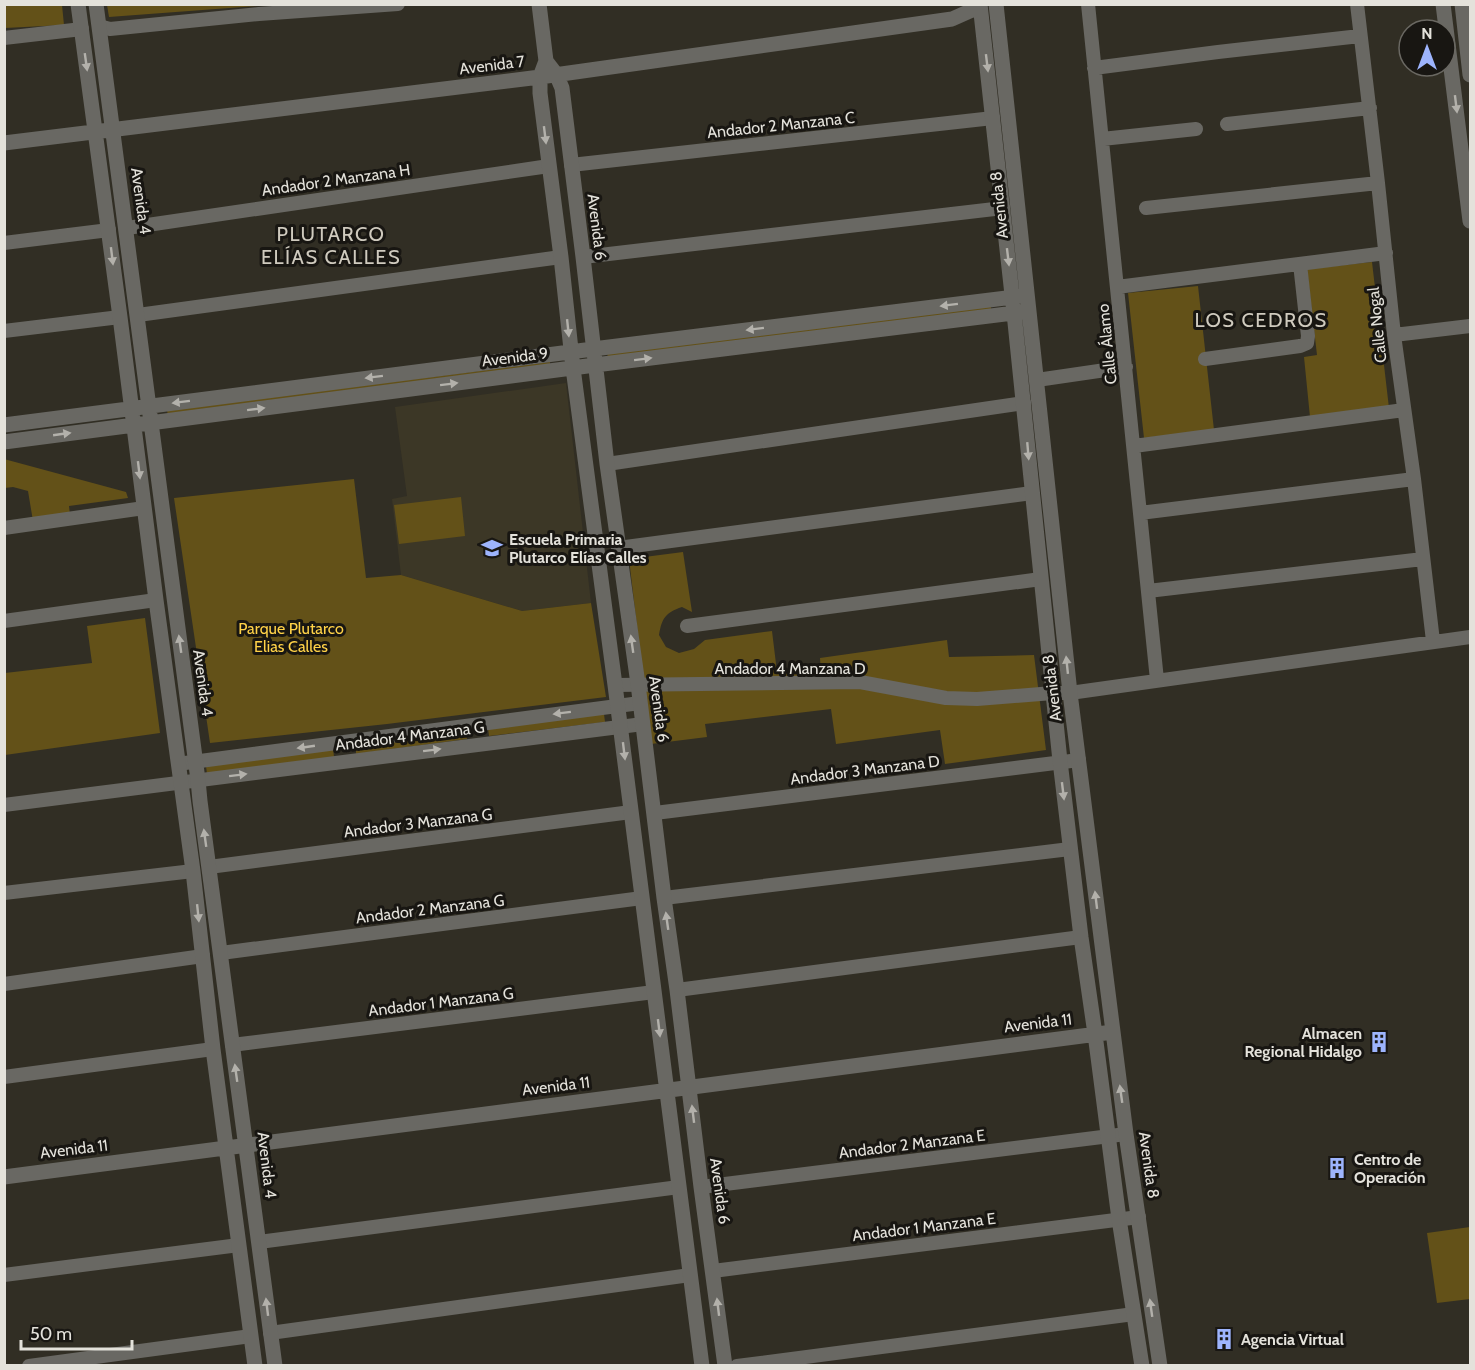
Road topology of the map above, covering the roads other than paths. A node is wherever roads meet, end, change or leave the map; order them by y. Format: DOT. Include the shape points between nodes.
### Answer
graph roads {
  1 [pos="78,4"];
  2 [pos="96,4"];
  3 [pos="398,4"];
  4 [pos="539,4"];
  5 [pos="996,4"];
  6 [pos="1088,4"];
  7 [pos="1357,4"];
  8 [pos="1443,4"];
  9 [pos="1462,4"];
  10 [pos="980,5"];
  11 [pos="99,26"];
  12 [pos="82,28"];
  13 [pos="1360,36"];
  14 [pos="4,38"];
  15 [pos="546,61"];
  16 [pos="1094,68"];
  17 [pos="556,75"];
  18 [pos="1470,75"];
  19 [pos="540,77"];
  20 [pos="1370,108"];
  21 [pos="110,109"];
  22 [pos="93,111"];
  23 [pos="993,118"];
  24 [pos="1227,124"];
  25 [pos="1196,129"];
  26 [pos="113,131"];
  27 [pos="95,133"];
  28 [pos="1102,139"];
  29 [pos="4,143"];
  30 [pos="117,156"];
  31 [pos="99,159"];
  32 [pos="572,165"];
  33 [pos="549,166"];
  34 [pos="1378,183"];
  35 [pos="1003,208"];
  36 [pos="1146,208"];
  37 [pos="1470,221"];
  38 [pos="127,228"];
  39 [pos="109,230"];
  40 [pos="4,243"];
  41 [pos="1386,253"];
  42 [pos="561,257"];
  43 [pos="583,257"];
  44 [pos="1300,264"];
  45 [pos="1117,287"];
  46 [pos="1021,304"];
  47 [pos="138,315"];
  48 [pos="120,317"];
  49 [pos="1470,326"];
  50 [pos="4,331"];
  51 [pos="1394,335"];
  52 [pos="594,357"];
  53 [pos="1205,359"];
  54 [pos="572,360"];
  55 [pos="1126,367"];
  56 [pos="146,379"];
  57 [pos="1037,380"];
  58 [pos="128,381"];
  59 [pos="1024,403"];
  60 [pos="149,406"];
  61 [pos="131,408"];
  62 [pos="1404,410"];
  63 [pos="151,422"];
  64 [pos="133,424"];
  65 [pos="4,425"];
  66 [pos="4,442"];
  67 [pos="154,445"];
  68 [pos="1134,446"];
  69 [pos="136,447"];
  70 [pos="607,464"];
  71 [pos="1414,479"];
  72 [pos="1032,493"];
  73 [pos="144,508"];
  74 [pos="1140,513"];
  75 [pos="4,528"];
  76 [pos="618,548"];
  77 [pos="1424,559"];
  78 [pos="1041,579"];
  79 [pos="1148,591"];
  80 [pos="156,600"];
  81 [pos="4,621"];
  82 [pos="687,626"];
  83 [pos="1470,637"];
  84 [pos="1433,641"];
  85 [pos="1157,680"];
  86 [pos="638,684"];
  87 [pos="615,685"];
  88 [pos="1053,693"];
  89 [pos="1070,693"];
  90 [pos="640,703"];
  91 [pos="618,706"];
  92 [pos="480,724"];
  93 [pos="643,724"];
  94 [pos="621,727"];
  95 [pos="192,733"];
  96 [pos="175,735"];
  97 [pos="345,742"];
  98 [pos="482,744"];
  99 [pos="1079,760"];
  100 [pos="348,761"];
  101 [pos="1060,761"];
  102 [pos="196,762"];
  103 [pos="179,764"];
  104 [pos="198,780"];
  105 [pos="180,782"];
  106 [pos="200,801"];
  107 [pos="183,804"];
  108 [pos="4,805"];
  109 [pos="631,812"];
  110 [pos="655,813"];
  111 [pos="1070,849"];
  112 [pos="209,867"];
  113 [pos="193,871"];
  114 [pos="4,893"];
  115 [pos="642,898"];
  116 [pos="664,898"];
  117 [pos="1081,938"];
  118 [pos="221,953"];
  119 [pos="203,956"];
  120 [pos="4,984"];
  121 [pos="677,990"];
  122 [pos="654,993"];
  123 [pos="1113,1032"];
  124 [pos="1095,1034"];
  125 [pos="232,1045"];
  126 [pos="213,1048"];
  127 [pos="4,1077"];
  128 [pos="690,1087"];
  129 [pos="667,1090"];
  130 [pos="242,1111"];
  131 [pos="223,1114"];
  132 [pos="1126,1134"];
  133 [pos="1108,1136"];
  134 [pos="246,1145"];
  135 [pos="227,1148"];
  136 [pos="249,1175"];
  137 [pos="4,1177"];
  138 [pos="230,1177"];
  139 [pos="701,1186"];
  140 [pos="679,1188"];
  141 [pos="1138,1217"];
  142 [pos="1119,1219"];
  143 [pos="259,1242"];
  144 [pos="239,1245"];
  145 [pos="713,1271"];
  146 [pos="4,1275"];
  147 [pos="690,1275"];
  148 [pos="1134,1314"];
  149 [pos="270,1333"];
  150 [pos="251,1336"];
  151 [pos="29,1365"];
  152 [pos="255,1365"];
  153 [pos="275,1365"];
  154 [pos="698,1365"];
  155 [pos="725,1365"];
  156 [pos="736,1365"];
  157 [pos="1142,1365"];
  158 [pos="1160,1365"];
  1 -- 12 [label="street"];
  2 -- 11 [label="street, Avenida 4"];
  3 -- 11 [label="street" via="110,29"];
  4 -- 15 [label="street, Avenida 6"];
  5 -- 46 [label="street, Avenida 8"];
  6 -- 16 [label="street, Calle Álamo"];
  7 -- 13 [label="street, Calle Nogal"];
  8 -- 37 [label="street, one-way"];
  9 -- 18 [label="street"];
  10 -- 17 [label="street, Avenida 7" via="952,20"];
  10 -- 23 [label="street, Avenida 8, one-way"];
  11 -- 21 [label="street, Avenida 4"];
  12 -- 14 [label="street"];
  12 -- 22 [label="street, one-way"];
  13 -- 16 [label="street"];
  13 -- 20 [label="street, Calle Nogal"];
  15 -- 17 [label="street, Avenida 6"];
  15 -- 19 [label="street, Avenida 6"];
  16 -- 28 [label="street, Calle Álamo"];
  17 -- 19 [label="street, Avenida 7"];
  17 -- 32 [label="street, Avenida 6" via="562,88"];
  19 -- 26 [label="street, Avenida 7"];
  19 -- 33 [label="street, Avenida 6, one-way"];
  20 -- 24 [label="street"];
  20 -- 34 [label="street, Calle Nogal"];
  21 -- 22 [label="street"];
  21 -- 26 [label="street, Avenida 4"];
  22 -- 27 [label="street"];
  23 -- 32 [label="street, Andador 2 Manzana C"];
  23 -- 35 [label="street, Avenida 8"];
  25 -- 28 [label="street"];
  26 -- 27 [label="street, Avenida 7"];
  26 -- 30 [label="street, Avenida 4"];
  27 -- 29 [label="street, Avenida 7"];
  27 -- 31 [label="street"];
  28 -- 45 [label="street, Calle Álamo"];
  30 -- 31 [label="street"];
  30 -- 38 [label="street, Avenida 4"];
  31 -- 39 [label="street"];
  32 -- 43 [label="street, Avenida 6"];
  33 -- 38 [label="street, Andador 2 Manzana H"];
  33 -- 42 [label="street, Avenida 6"];
  34 -- 36 [label="street"];
  34 -- 41 [label="street, Calle Nogal"];
  35 -- 43 [label="street"];
  35 -- 46 [label="street, Avenida 8, one-way"];
  38 -- 47 [label="street, Avenida 4"];
  39 -- 40 [label="street"];
  39 -- 48 [label="street, one-way"];
  41 -- 44 [label="street"];
  41 -- 51 [label="street, Calle Nogal"];
  42 -- 47 [label="street"];
  42 -- 54 [label="street, Avenida 6, one-way"];
  43 -- 52 [label="street, Avenida 6"];
  44 -- 45 [label="street"];
  44 -- 53 [label="street" via="1307,343"];
  45 -- 55 [label="street, Calle Álamo"];
  46 -- 52 [label="street, Avenida 9"];
  46 -- 57 [label="street, Avenida 8"];
  46 -- 59 [label="street, Avenida 8"];
  47 -- 56 [label="street, Avenida 4"];
  48 -- 50 [label="street"];
  48 -- 58 [label="street"];
  49 -- 51 [label="street"];
  51 -- 62 [label="street, Calle Nogal"];
  52 -- 54 [label="street, Avenida 9"];
  52 -- 70 [label="street, Avenida 6"];
  54 -- 60 [label="street, Avenida 9, one-way"];
  63 -- 54 [label="street, Avenida 9, one-way"];
  54 -- 87 [label="street, Avenida 6"];
  55 -- 57 [label="street"];
  55 -- 68 [label="street, Calle Álamo"];
  56 -- 58 [label="street"];
  56 -- 60 [label="street, Avenida 4"];
  89 -- 57 [label="street, Avenida 8, one-way"];
  58 -- 61 [label="street"];
  59 -- 70 [label="street"];
  59 -- 72 [label="street, Avenida 8, one-way"];
  60 -- 61 [label="street, Avenida 9"];
  60 -- 63 [label="street, Avenida 4"];
  61 -- 64 [label="street"];
  61 -- 65 [label="street, Avenida 9"];
  62 -- 68 [label="street"];
  62 -- 71 [label="street, Calle Nogal"];
  63 -- 64 [label="street, Avenida 9"];
  63 -- 67 [label="street, Avenida 4"];
  66 -- 64 [label="street, Avenida 9, one-way"];
  64 -- 69 [label="street"];
  67 -- 69 [label="street"];
  95 -- 67 [label="street, Avenida 4, one-way"];
  68 -- 74 [label="street, Calle Álamo"];
  69 -- 73 [label="street, one-way"];
  70 -- 76 [label="street, Avenida 6"];
  71 -- 74 [label="street"];
  71 -- 77 [label="street, Calle Nogal"];
  72 -- 76 [label="street"];
  72 -- 78 [label="street, Avenida 8"];
  73 -- 75 [label="street"];
  73 -- 80 [label="street"];
  74 -- 79 [label="street, Calle Álamo"];
  86 -- 76 [label="street, Avenida 6, one-way"];
  77 -- 79 [label="street"];
  77 -- 84 [label="street, Calle Nogal"];
  78 -- 82 [label="street"];
  78 -- 88 [label="street, Avenida 8"];
  79 -- 85 [label="street, Calle Álamo"];
  80 -- 81 [label="street"];
  80 -- 96 [label="street"];
  83 -- 84 [label="street, Andador 4 Manzana D"];
  84 -- 85 [label="street, Andador 4 Manzana D"];
  85 -- 89 [label="street, Andador 4 Manzana D"];
  86 -- 87 [label="street, Andador 4 Manzana D"];
  86 -- 88 [label="street, Andador 4 Manzana D" via="860,682 946,698 977,699"];
  86 -- 90 [label="street, Avenida 6"];
  87 -- 91 [label="street, Avenida 6"];
  88 -- 89 [label="street, Andador 4 Manzana D"];
  88 -- 101 [label="street, Avenida 8"];
  89 -- 99 [label="street, Avenida 8"];
  90 -- 91 [label="street, Andador 4 Manzana G"];
  90 -- 93 [label="street, Avenida 6"];
  91 -- 92 [label="street, Andador 4 Manzana G, one-way"];
  91 -- 94 [label="street, Avenida 6"];
  92 -- 97 [label="street, Andador 4 Manzana G"];
  92 -- 98 [label="street"];
  93 -- 94 [label="street, Andador 4 Manzana G"];
  93 -- 110 [label="street, Avenida 6"];
  94 -- 98 [label="street, Andador 4 Manzana G"];
  94 -- 109 [label="street, Avenida 6, one-way"];
  95 -- 96 [label="street"];
  95 -- 102 [label="street, Avenida 4"];
  96 -- 103 [label="street"];
  97 -- 100 [label="street"];
  97 -- 102 [label="street, Andador 4 Manzana G, one-way"];
  100 -- 98 [label="street, Andador 4 Manzana G, one-way"];
  99 -- 101 [label="street, Andador 3 Manzana D"];
  123 -- 99 [label="street, Avenida 8, one-way"];
  104 -- 100 [label="street, Andador 4 Manzana G, one-way"];
  101 -- 110 [label="street, Andador 3 Manzana D"];
  101 -- 111 [label="street, Avenida 8, one-way"];
  102 -- 103 [label="street, Andador 4 Manzana G"];
  102 -- 104 [label="street, Avenida 4"];
  103 -- 105 [label="street"];
  104 -- 105 [label="street, Andador 4 Manzana G"];
  104 -- 106 [label="street, Avenida 4"];
  105 -- 107 [label="street"];
  105 -- 108 [label="street, Andador 4 Manzana G"];
  106 -- 107 [label="street"];
  112 -- 106 [label="street, Avenida 4, one-way"];
  107 -- 113 [label="street"];
  109 -- 112 [label="street, Andador 3 Manzana G"];
  109 -- 115 [label="street, Avenida 6"];
  110 -- 116 [label="street, Avenida 6"];
  111 -- 116 [label="street"];
  111 -- 117 [label="street, Avenida 8"];
  112 -- 118 [label="street, Avenida 4"];
  113 -- 114 [label="street"];
  113 -- 119 [label="street, one-way"];
  115 -- 118 [label="street, Andador 2 Manzana G"];
  115 -- 122 [label="street, Avenida 6"];
  121 -- 116 [label="street, Avenida 6, one-way"];
  117 -- 121 [label="street"];
  117 -- 124 [label="street, Avenida 8"];
  118 -- 125 [label="street, Avenida 4"];
  119 -- 120 [label="street"];
  119 -- 126 [label="street"];
  121 -- 128 [label="street, Avenida 6"];
  122 -- 125 [label="street, Andador 1 Manzana G"];
  122 -- 129 [label="street, Avenida 6, one-way"];
  123 -- 124 [label="street, Avenida 11"];
  132 -- 123 [label="street, Avenida 8, one-way"];
  124 -- 128 [label="street, Avenida 11"];
  124 -- 133 [label="street, Avenida 8"];
  130 -- 125 [label="street, Avenida 4, one-way"];
  126 -- 127 [label="street"];
  126 -- 131 [label="street"];
  128 -- 129 [label="street, Avenida 11"];
  139 -- 128 [label="street, Avenida 6, one-way"];
  129 -- 134 [label="street, Avenida 11"];
  129 -- 140 [label="street, Avenida 6"];
  130 -- 131 [label="street"];
  130 -- 134 [label="street, Avenida 4"];
  131 -- 135 [label="street"];
  132 -- 133 [label="street, Andador 2 Manzana E"];
  132 -- 141 [label="street, Avenida 8"];
  133 -- 139 [label="street, Andador 2 Manzana E"];
  133 -- 142 [label="street, Avenida 8"];
  134 -- 135 [label="street, Avenida 11"];
  134 -- 136 [label="street, Avenida 4"];
  135 -- 137 [label="street, Avenida 11"];
  135 -- 138 [label="street"];
  136 -- 138 [label="street"];
  136 -- 143 [label="street, Avenida 4"];
  138 -- 144 [label="street"];
  139 -- 145 [label="street, Avenida 6"];
  140 -- 143 [label="street"];
  140 -- 147 [label="street, Avenida 6"];
  141 -- 142 [label="street, Andador 1 Manzana E"];
  158 -- 141 [label="street, Avenida 8, one-way"];
  142 -- 145 [label="street, Andador 1 Manzana E"];
  142 -- 148 [label="street, Avenida 8"];
  149 -- 143 [label="street, Avenida 4, one-way"];
  144 -- 146 [label="street"];
  144 -- 150 [label="street"];
  155 -- 145 [label="street, Avenida 6, one-way"];
  147 -- 149 [label="street"];
  147 -- 154 [label="street, Avenida 6"];
  148 -- 156 [label="street"];
  148 -- 157 [label="street, Avenida 8"];
  149 -- 153 [label="street, Avenida 4"];
  150 -- 151 [label="street"];
  150 -- 152 [label="street"];
}
